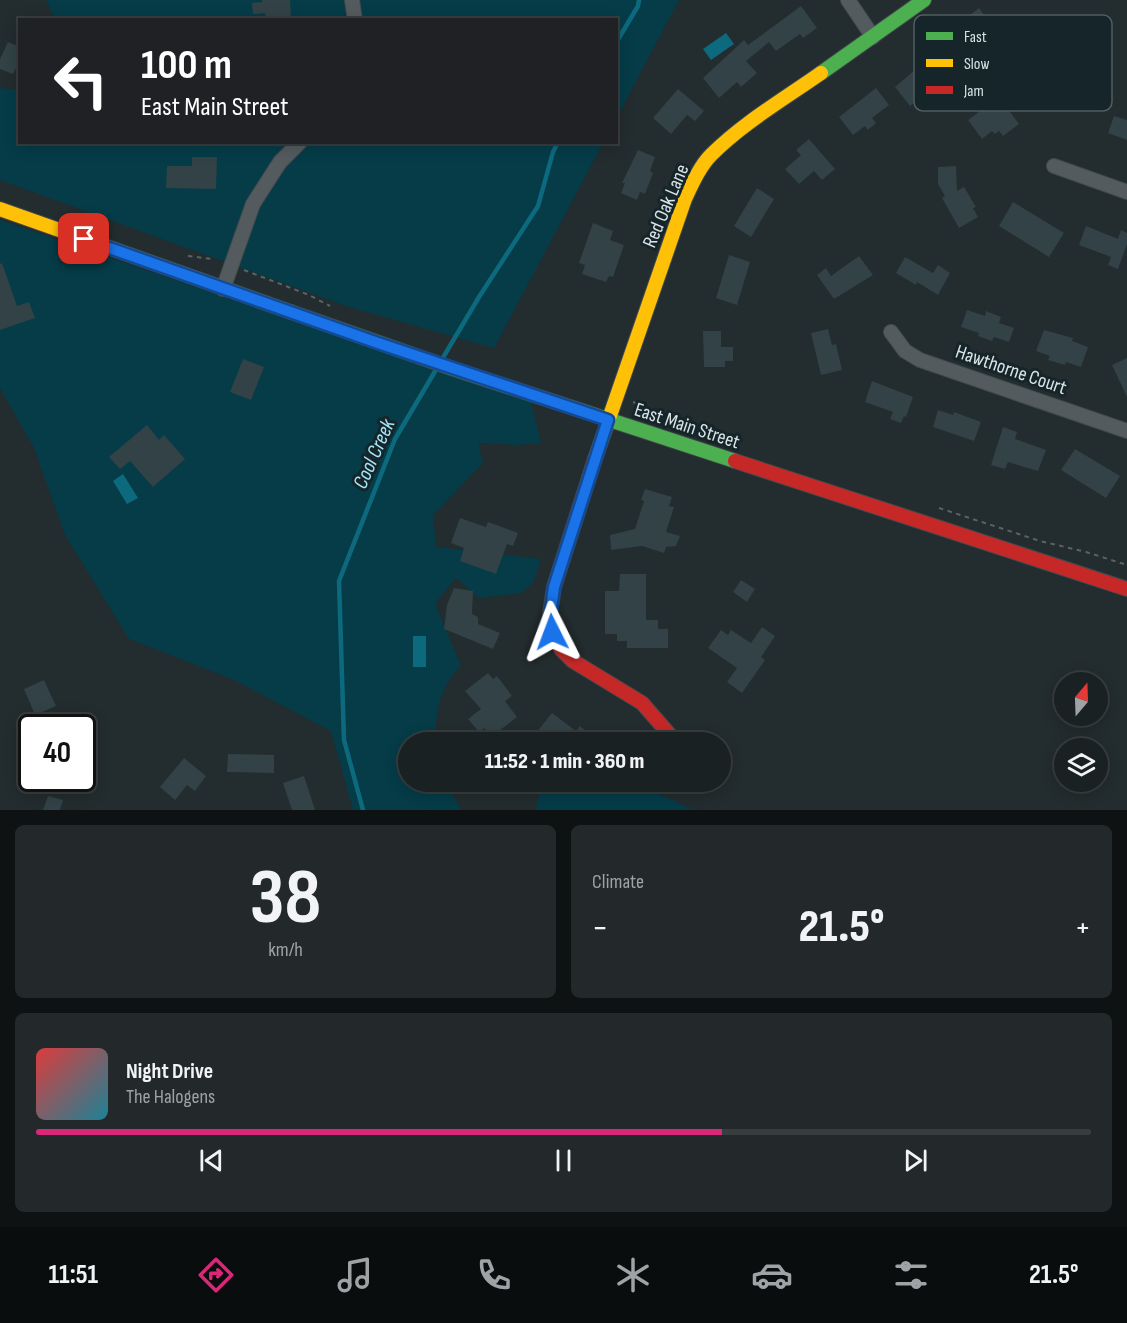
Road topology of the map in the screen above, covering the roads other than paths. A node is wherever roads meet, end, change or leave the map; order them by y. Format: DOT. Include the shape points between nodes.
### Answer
graph roads {
  1 [pos="352,0"];
  2 [pos="848,0"];
  3 [pos="924,0"];
  4 [pos="355,18"];
  5 [pos="873,37"];
  6 [pos="298,144"];
  7 [pos="1054,166"];
  8 [pos="1127,192"];
  9 [pos="0,209"];
  10 [pos="223,288"];
  11 [pos="891,332"];
  12 [pos="608,420"];
  13 [pos="1127,431"];
  14 [pos="1126,584"];
  15 [pos="667,732"];
  1 -- 4 [label="street"];
  2 -- 5 [label="street"];
  3 -- 5 [label="main road, Red Oak Lane"];
  5 -- 12 [label="main road, Red Oak Lane" via="710,156 685,199"];
  6 -- 10 [label="street" via="280,162 253,204"];
  7 -- 8 [label="street"];
  9 -- 10 [label="main road, East Main Street"];
  10 -- 12 [label="main road, East Main Street"];
  11 -- 13 [label="street, Hawthorne Court" via="905,351 920,360"];
  12 -- 14 [label="main road, East Main Street"];
  12 -- 15 [label="main road, Red Oak Lane" via="554,587 552,632 567,657 645,704"];
}
